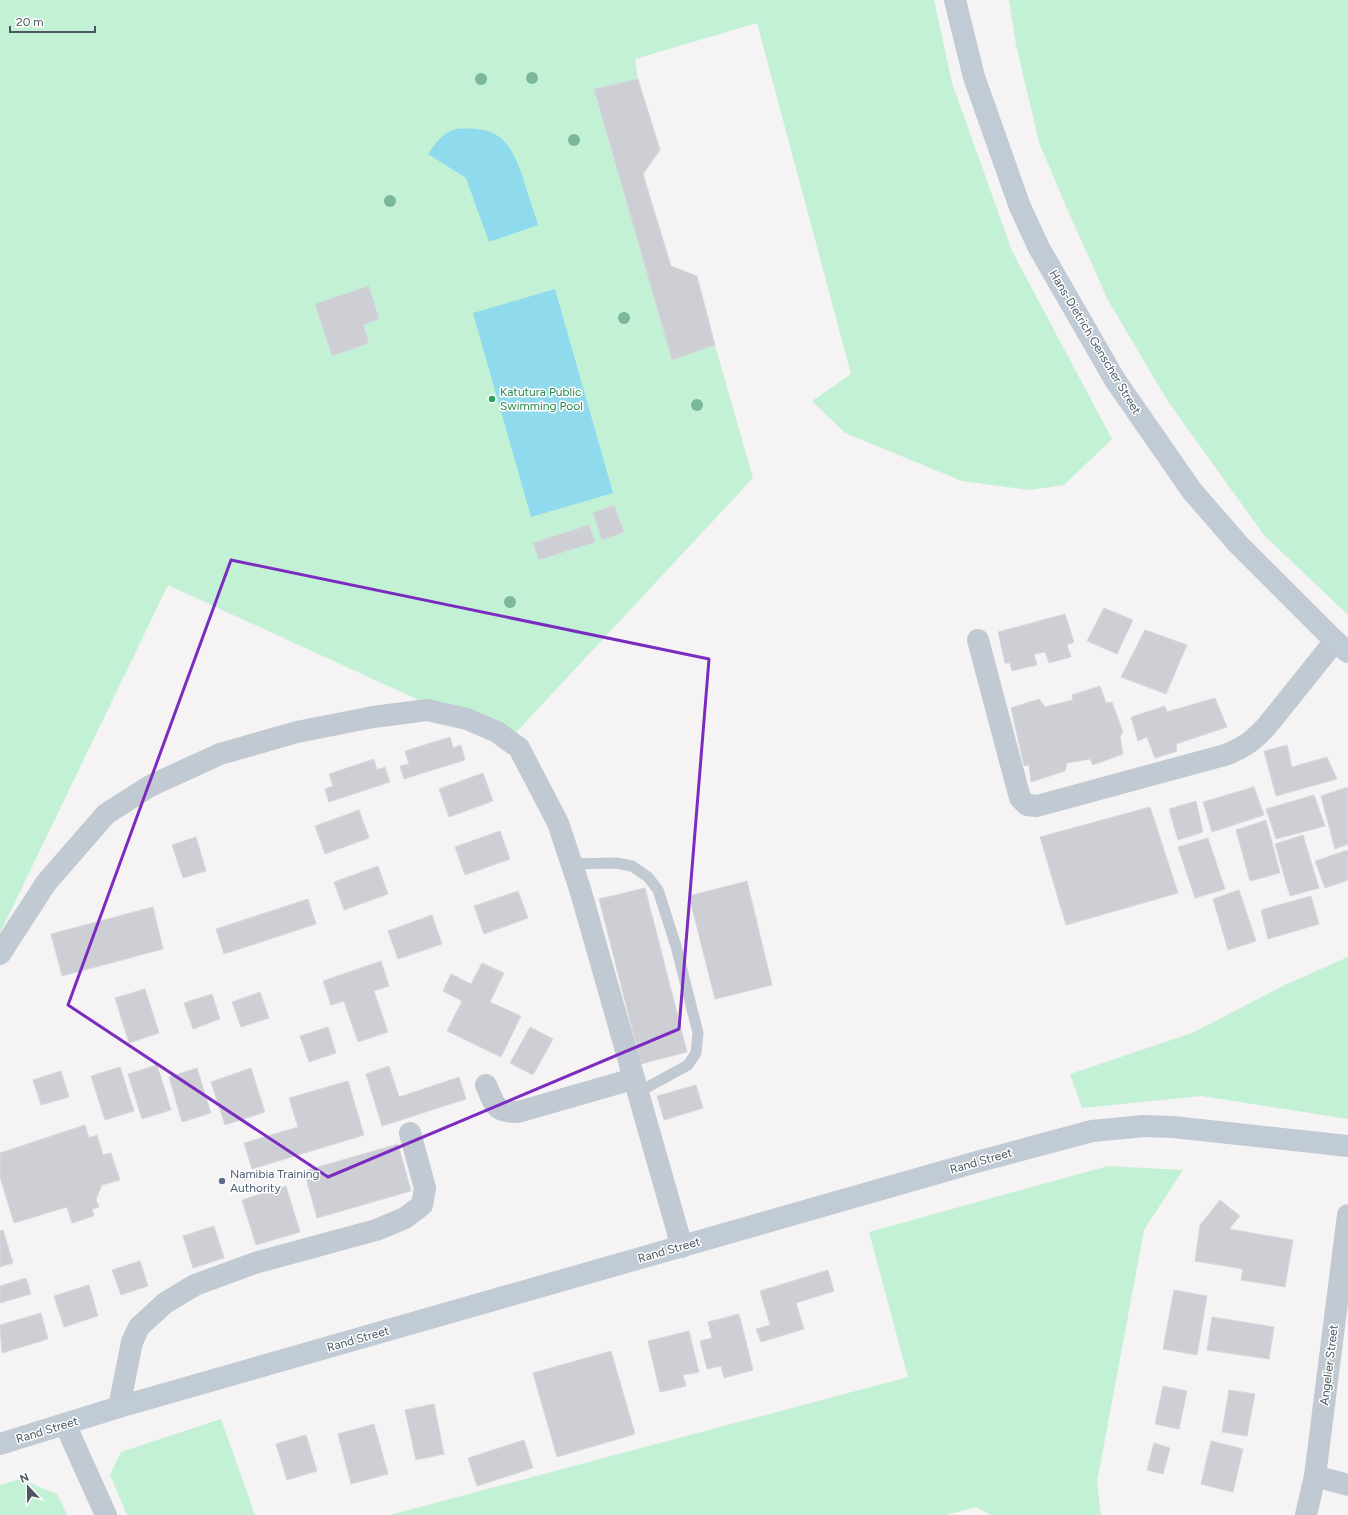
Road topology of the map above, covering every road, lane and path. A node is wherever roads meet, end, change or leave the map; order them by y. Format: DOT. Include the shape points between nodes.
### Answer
graph roads {
  1 [pos="955,0"];
  2 [pos="963,0"];
  3 [pos="964,41"];
  4 [pos="978,640"];
  5 [pos="1341,646"];
  6 [pos="571,864"];
  7 [pos="0,954"];
  8 [pos="486,1085"];
  9 [pos="635,1086"];
  10 [pos="410,1133"];
  11 [pos="1348,1146"];
  12 [pos="1348,1215"];
  13 [pos="682,1247"];
  14 [pos="119,1407"];
  15 [pos="65,1424"];
  16 [pos="0,1444"];
  17 [pos="1315,1476"];
  18 [pos="1348,1485"];
  19 [pos="106,1515"];
  20 [pos="1306,1515"];
  1 -- 3 [label="street, Hans-Dietrich Genscher Street"];
  2 -- 3 [label="street, Hans-Dietrich Genscher Street"];
  3 -- 5 [label="street, Hans-Dietrich Genscher Street" via="974,77 1020,207 1039,248 1115,380 1192,491 1238,544"];
  4 -- 5 [label="street" via="1020,798 1027,805 1037,806 1241,749 1266,727"];
  6 -- 7 [label="street" via="558,823 520,748 497,732 467,719 427,710 373,717 297,732 220,754 150,786 106,814 46,883"];
  6 -- 9 [label="street"];
  6 -- 9 [label="lane" via="616,863 632,866 648,876 658,890 676,946 698,1033 696,1053 688,1065"];
  8 -- 9 [label="street" via="496,1106 505,1112 518,1112"];
  9 -- 13 [label="street"];
  10 -- 14 [label="street" via="425,1188 422,1205 405,1218 376,1230 254,1263 195,1285 165,1302 139,1327 132,1342"];
  11 -- 13 [label="street, Rand Street" via="1173,1127 1144,1126 1092,1131 980,1160"];
  12 -- 17 [label="street, Angelier Street"];
  13 -- 14 [label="street, Rand Street"];
  14 -- 15 [label="street, Rand Street"];
  15 -- 16 [label="street, Rand Street"];
  15 -- 19 [label="street"];
  17 -- 18 [label="street"];
  17 -- 20 [label="street, Angelier Street"];
}
